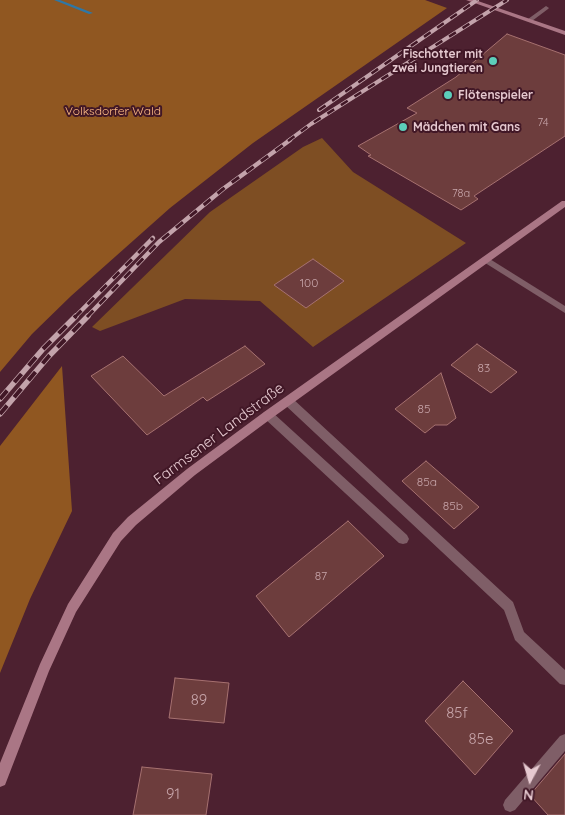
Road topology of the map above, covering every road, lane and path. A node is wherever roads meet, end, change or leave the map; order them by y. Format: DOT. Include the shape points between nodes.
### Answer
graph roads {
  1 [pos="469,0"];
  2 [pos="546,8"];
  3 [pos="530,20"];
  4 [pos="564,32"];
  5 [pos="565,203"];
  6 [pos="485,259"];
  7 [pos="565,310"];
  8 [pos="288,401"];
  9 [pos="268,415"];
  10 [pos="403,539"];
  11 [pos="565,680"];
  12 [pos="565,741"];
  13 [pos="0,780"];
  14 [pos="510,805"];
  1 -- 3 [label="main road"];
  2 -- 3 [label="street"];
  3 -- 4 [label="main road"];
  5 -- 6 [label="main road, Farmsener Landstraße"];
  6 -- 7 [label="street"];
  6 -- 8 [label="main road, Farmsener Landstraße"];
  8 -- 9 [label="main road, Farmsener Landstraße"];
  8 -- 11 [label="street" via="509,606 519,636"];
  9 -- 10 [label="street"];
  9 -- 13 [label="main road, Farmsener Landstraße" via="165,493 117,537 72,608 44,668"];
  12 -- 14 [label="street"];
}
